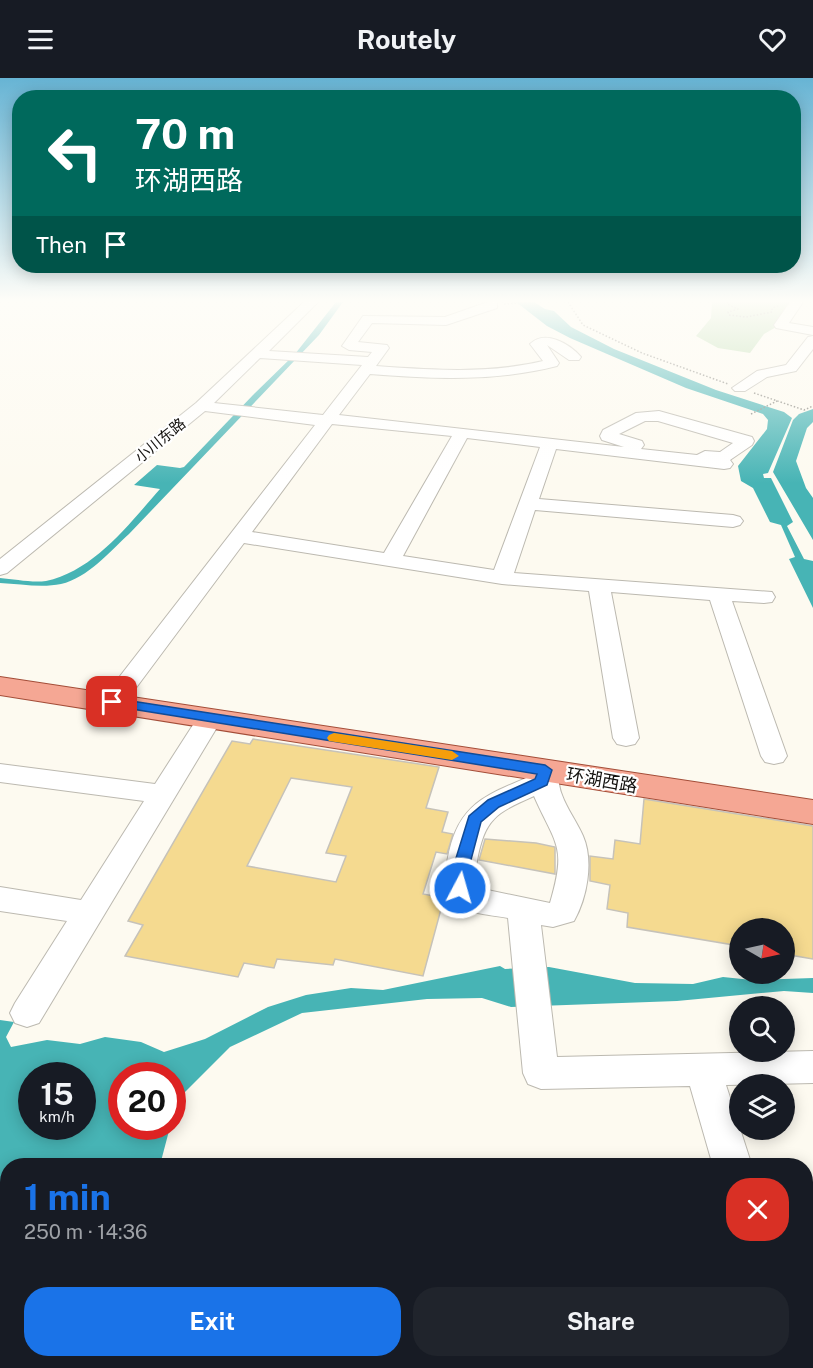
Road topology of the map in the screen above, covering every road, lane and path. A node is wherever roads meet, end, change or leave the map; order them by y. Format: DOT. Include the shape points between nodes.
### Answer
graph roads {
  1 [pos="247,362"];
  2 [pos="344,362"];
  3 [pos="370,362"];
  4 [pos="551,362"];
  5 [pos="668,362"];
  6 [pos="796,362"];
  7 [pos="368,365"];
  8 [pos="740,388"];
  9 [pos="777,401"];
  10 [pos="202,406"];
  11 [pos="813,406"];
  12 [pos="753,413"];
  13 [pos="327,420"];
  14 [pos="462,432"];
  15 [pos="550,442"];
  16 [pos="652,453"];
  17 [pos="724,464"];
  18 [pos="528,504"];
  19 [pos="733,521"];
  20 [pos="237,536"];
  21 [pos="390,561"];
  22 [pos="0,569"];
  23 [pos="502,578"];
  24 [pos="599,585"];
  25 [pos="719,594"];
  26 [pos="764,597"];
  27 [pos="0,687"];
  28 [pos="112,702"];
  29 [pos="208,719"];
  30 [pos="626,738"];
  31 [pos="774,756"];
  32 [pos="0,772"];
  33 [pos="543,776"];
  34 [pos="162,794"];
  35 [pos="813,812"];
  36 [pos="0,899"];
  37 [pos="523,909"];
  38 [pos="90,913"];
  39 [pos="27,1013"];
  40 [pos="813,1067"];
  41 [pos="703,1069"];
  42 [pos="731,1158"];
  1 -- 10 [label="street, 小川东路"];
  2 -- 7 [label="street"];
  3 -- 7 [label="street"];
  4 -- 7 [label="street" via="470,376"];
  5 -- 8 [label="path"];
  6 -- 8 [label="street" via="791,368 762,374"];
  7 -- 13 [label="street"];
  8 -- 9 [label="path"];
  9 -- 11 [label="path" via="804,410"];
  9 -- 12 [label="path"];
  10 -- 13 [label="street"];
  10 -- 22 [label="street, 小川东路"];
  13 -- 14 [label="street"];
  13 -- 20 [label="street"];
  14 -- 15 [label="street"];
  14 -- 21 [label="street"];
  15 -- 16 [label="street"];
  15 -- 18 [label="street"];
  16 -- 16 [label="street" via="719,458 746,441 659,416 642,416 609,433 608,436"];
  16 -- 17 [label="street"];
  18 -- 19 [label="street"];
  18 -- 23 [label="street"];
  20 -- 21 [label="street"];
  20 -- 28 [label="street"];
  21 -- 23 [label="street"];
  23 -- 24 [label="street"];
  24 -- 25 [label="street"];
  24 -- 30 [label="street"];
  25 -- 26 [label="street"];
  25 -- 31 [label="street"];
  27 -- 28 [label="main road, 环湖西路"];
  28 -- 29 [label="main road, 环湖西路"];
  29 -- 33 [label="main road, 环湖西路"];
  29 -- 34 [label="street"];
  32 -- 34 [label="street"];
  33 -- 35 [label="main road, 环湖西路"];
  33 -- 37 [label="street" via="574,857 563,913"];
  33 -- 37 [label="street" via="494,803 474,820 460,871 460,888 466,897"];
  34 -- 38 [label="street"];
  36 -- 38 [label="street"];
  37 -- 41 [label="street" via="541,1073"];
  38 -- 39 [label="street"];
  40 -- 41 [label="street"];
  41 -- 42 [label="street"];
}
